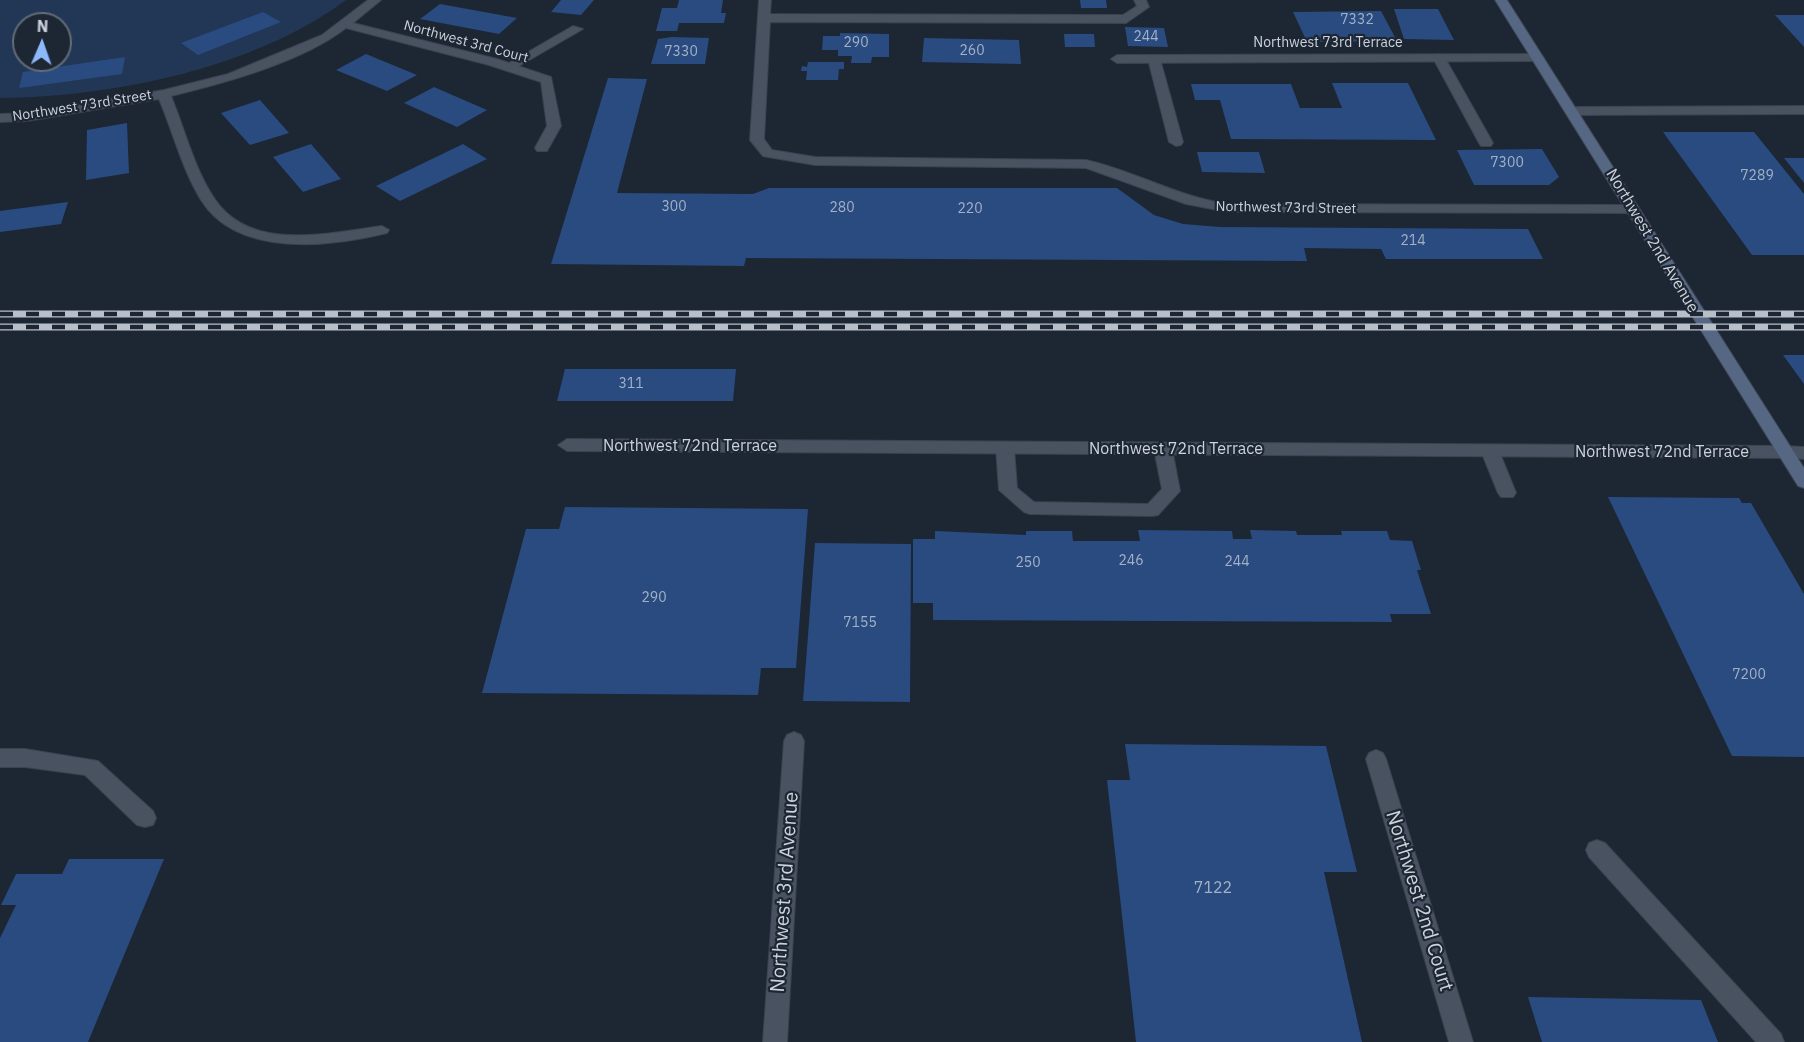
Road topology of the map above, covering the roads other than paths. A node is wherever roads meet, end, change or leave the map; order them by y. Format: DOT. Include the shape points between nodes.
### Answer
graph roads {
  1 [pos="375,0"];
  2 [pos="765,0"];
  3 [pos="1140,0"];
  4 [pos="1501,0"];
  5 [pos="764,18"];
  6 [pos="344,24"];
  7 [pos="577,29"];
  8 [pos="1154,58"];
  9 [pos="1439,58"];
  10 [pos="1538,58"];
  11 [pos="1117,59"];
  12 [pos="508,67"];
  13 [pos="164,94"];
  14 [pos="1804,110"];
  15 [pos="1573,111"];
  16 [pos="0,118"];
  17 [pos="1176,142"];
  18 [pos="1486,143"];
  19 [pos="542,148"];
  20 [pos="1632,209"];
  21 [pos="382,230"];
  22 [pos="567,445"];
  23 [pos="1005,448"];
  24 [pos="1163,449"];
  25 [pos="1490,452"];
  26 [pos="1784,452"];
  27 [pos="1804,453"];
  28 [pos="1804,482"];
  29 [pos="1507,493"];
  30 [pos="794,741"];
  31 [pos="0,758"];
  32 [pos="1376,759"];
  33 [pos="144,818"];
  34 [pos="1597,850"];
  35 [pos="775,1042"];
  36 [pos="1461,1042"];
  37 [pos="1772,1042"];
  1 -- 6 [label="street, Northwest 73rd Street"];
  2 -- 5 [label="street"];
  3 -- 5 [label="street" via="1143,8 1126,19"];
  4 -- 10 [label="street, Northwest 2nd Avenue"];
  5 -- 20 [label="street, Northwest 73rd Street" via="757,140 768,153 815,161 1086,164 1112,169 1202,206 1228,208"];
  6 -- 12 [label="street, Northwest 3rd Court"];
  6 -- 13 [label="street, Northwest 73rd Street" via="326,38 232,77"];
  7 -- 12 [label="street"];
  8 -- 9 [label="street, Northwest 73rd Terrace"];
  8 -- 11 [label="street, Northwest 73rd Terrace"];
  8 -- 17 [label="street"];
  9 -- 10 [label="street, Northwest 73rd Terrace"];
  9 -- 18 [label="street"];
  10 -- 15 [label="street, Northwest 2nd Avenue"];
  12 -- 19 [label="street, Northwest 3rd Court" via="547,81 554,126"];
  13 -- 16 [label="street, Northwest 73rd Street"];
  13 -- 21 [label="street" via="208,201 228,223 260,238"];
  14 -- 15 [label="street"];
  15 -- 20 [label="street, Northwest 2nd Avenue"];
  20 -- 26 [label="street, Northwest 2nd Avenue"];
  22 -- 23 [label="street, Northwest 72nd Terrace"];
  23 -- 24 [label="street, Northwest 72nd Terrace"];
  23 -- 24 [label="street" via="1008,490 1030,508 1152,510 1171,491"];
  24 -- 25 [label="street, Northwest 72nd Terrace"];
  25 -- 26 [label="street, Northwest 72nd Terrace"];
  25 -- 29 [label="street"];
  26 -- 27 [label="street, Northwest 72nd Terrace"];
  26 -- 28 [label="street, Northwest 2nd Avenue"];
  30 -- 35 [label="street, Northwest 3rd Avenue"];
  31 -- 33 [label="street" via="91,767"];
  32 -- 36 [label="street, Northwest 2nd Court"];
  34 -- 37 [label="street"];
}
